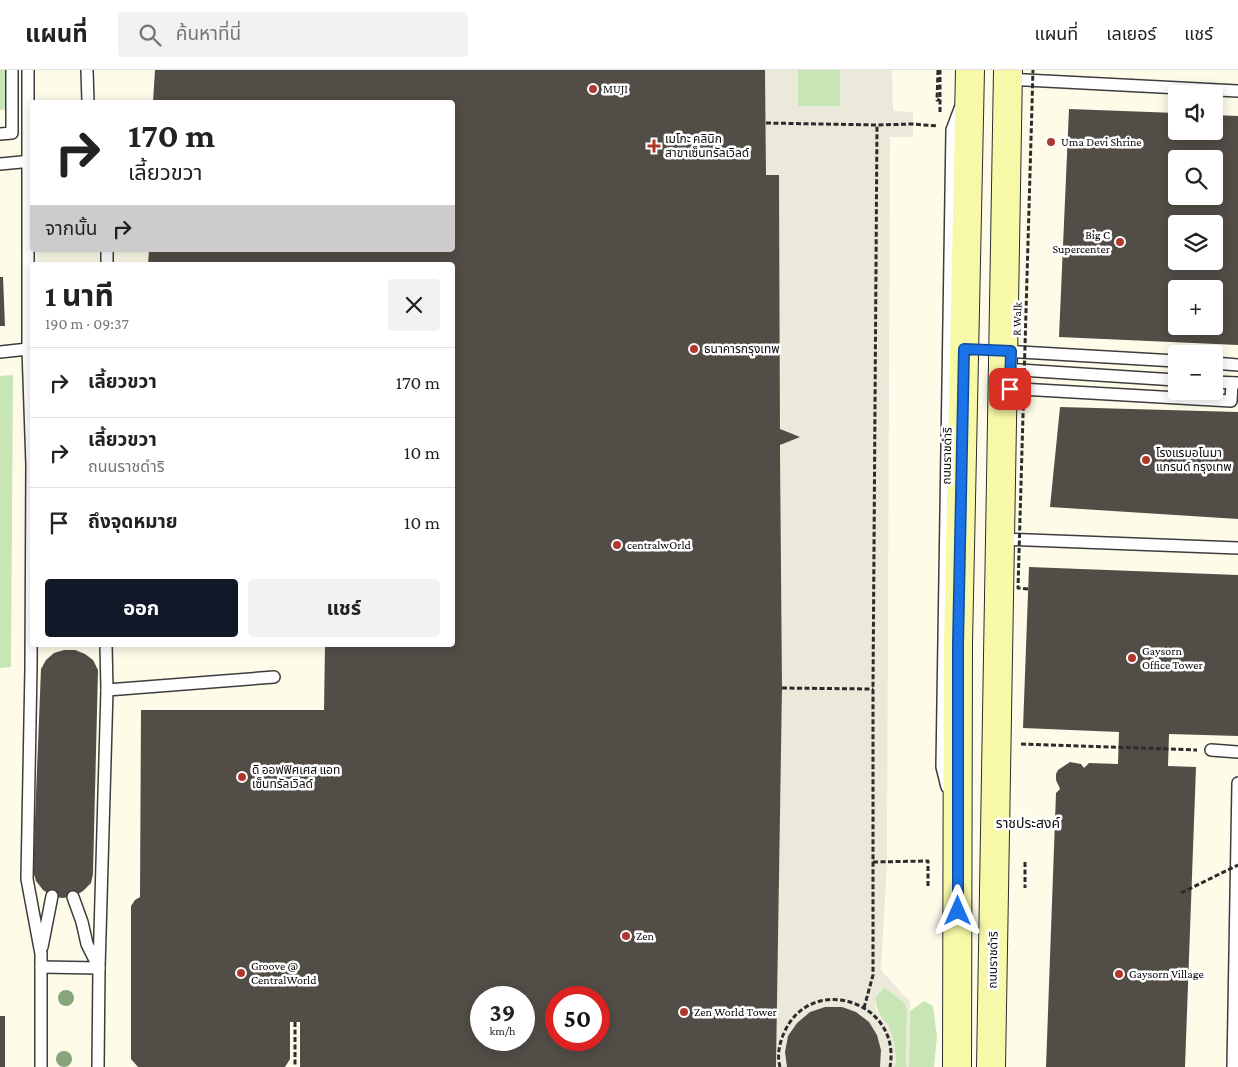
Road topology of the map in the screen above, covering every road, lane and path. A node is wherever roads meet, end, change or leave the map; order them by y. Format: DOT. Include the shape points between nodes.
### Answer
graph roads {
  1 [pos="12,70"];
  2 [pos="28,70"];
  3 [pos="87,70"];
  4 [pos="939,70"];
  5 [pos="1016,74"];
  6 [pos="970,76"];
  7 [pos="1238,91"];
  8 [pos="88,100"];
  9 [pos="766,123"];
  10 [pos="877,126"];
  11 [pos="6,134"];
  12 [pos="30,162"];
  13 [pos="0,164"];
  14 [pos="28,349"];
  15 [pos="964,349"];
  16 [pos="0,352"];
  17 [pos="1168,361"];
  18 [pos="1223,364"];
  19 [pos="1238,365"];
  20 [pos="1007,370"];
  21 [pos="1168,380"];
  22 [pos="1235,383"];
  23 [pos="964,386"];
  24 [pos="30,407"];
  25 [pos="960,538"];
  26 [pos="1004,540"];
  27 [pos="1238,548"];
  28 [pos="1028,589"];
  29 [pos="32,647"];
  30 [pos="106,647"];
  31 [pos="274,677"];
  32 [pos="782,688"];
  33 [pos="873,689"];
  34 [pos="106,690"];
  35 [pos="1018,744"];
  36 [pos="1211,750"];
  37 [pos="1238,752"];
  38 [pos="1238,783"];
  39 [pos="958,833"];
  40 [pos="873,862"];
  41 [pos="1025,862"];
  42 [pos="1238,865"];
  43 [pos="928,886"];
  44 [pos="1025,888"];
  45 [pos="1181,893"];
  46 [pos="52,896"];
  47 [pos="73,897"];
  48 [pos="41,954"];
  49 [pos="41,968"];
  50 [pos="99,968"];
  51 [pos="864,1008"];
  52 [pos="295,1022"];
  53 [pos="41,1067"];
  54 [pos="98,1067"];
  55 [pos="295,1067"];
  56 [pos="780,1067"];
  57 [pos="890,1067"];
  58 [pos="957,1067"];
  59 [pos="991,1067"];
  60 [pos="1233,1067"];
  1 -- 11 [label="lane"];
  2 -- 12 [label="lane"];
  3 -- 8 [label="lane"];
  4 -- 10 [label="path" via="940,126"];
  5 -- 7 [label="lane"];
  5 -- 20 [label="main road, ถนนราชดำริ"];
  5 -- 28 [label="path, R Walk, bridge" via="1018,588"];
  6 -- 15 [label="main road, ถนนราชดำริ"];
  6 -- 39 [label="lane, ถนนราชดำริ" via="952,130 942,767"];
  9 -- 10 [label="path"];
  10 -- 33 [label="path"];
  12 -- 13 [label="lane"];
  12 -- 14 [label="lane"];
  14 -- 16 [label="lane"];
  14 -- 24 [label="lane"];
  15 -- 20 [label="main road"];
  15 -- 23 [label="main road, ถนนราชดำริ"];
  17 -- 20 [label="lane"];
  18 -- 19 [label="lane"];
  20 -- 21 [label="lane"];
  20 -- 22 [label="lane" via="1231,401"];
  20 -- 23 [label="main road"];
  20 -- 26 [label="main road, ถนนราชดำริ"];
  23 -- 25 [label="main road, ถนนราชดำริ"];
  25 -- 26 [label="main road"];
  25 -- 39 [label="main road, ถนนราชดำริ"];
  26 -- 27 [label="lane"];
  26 -- 59 [label="main road, ถนนราชดำริ" via="999,614"];
  29 -- 48 [label="lane" via="26,879"];
  30 -- 34 [label="lane"];
  31 -- 34 [label="lane"];
  32 -- 33 [label="path"];
  33 -- 40 [label="path"];
  34 -- 50 [label="lane"];
  35 -- 36 [label="path"];
  36 -- 37 [label="lane"];
  38 -- 60 [label="lane"];
  39 -- 58 [label="main road, ถนนราชดำริ"];
  40 -- 43 [label="path" via="928,861"];
  40 -- 51 [label="path" via="873,974"];
  41 -- 44 [label="path"];
  42 -- 45 [label="path, bridge"];
  46 -- 48 [label="lane"];
  47 -- 50 [label="lane" via="87,944"];
  48 -- 49 [label="lane"];
  49 -- 50 [label="lane"];
  49 -- 53 [label="lane"];
  50 -- 54 [label="lane"];
  51 -- 56 [label="path" via="833,999 816,1002 800,1011 780,1042"];
  51 -- 57 [label="path" via="881,1022 889,1038"];
  52 -- 55 [label="path"];
}
